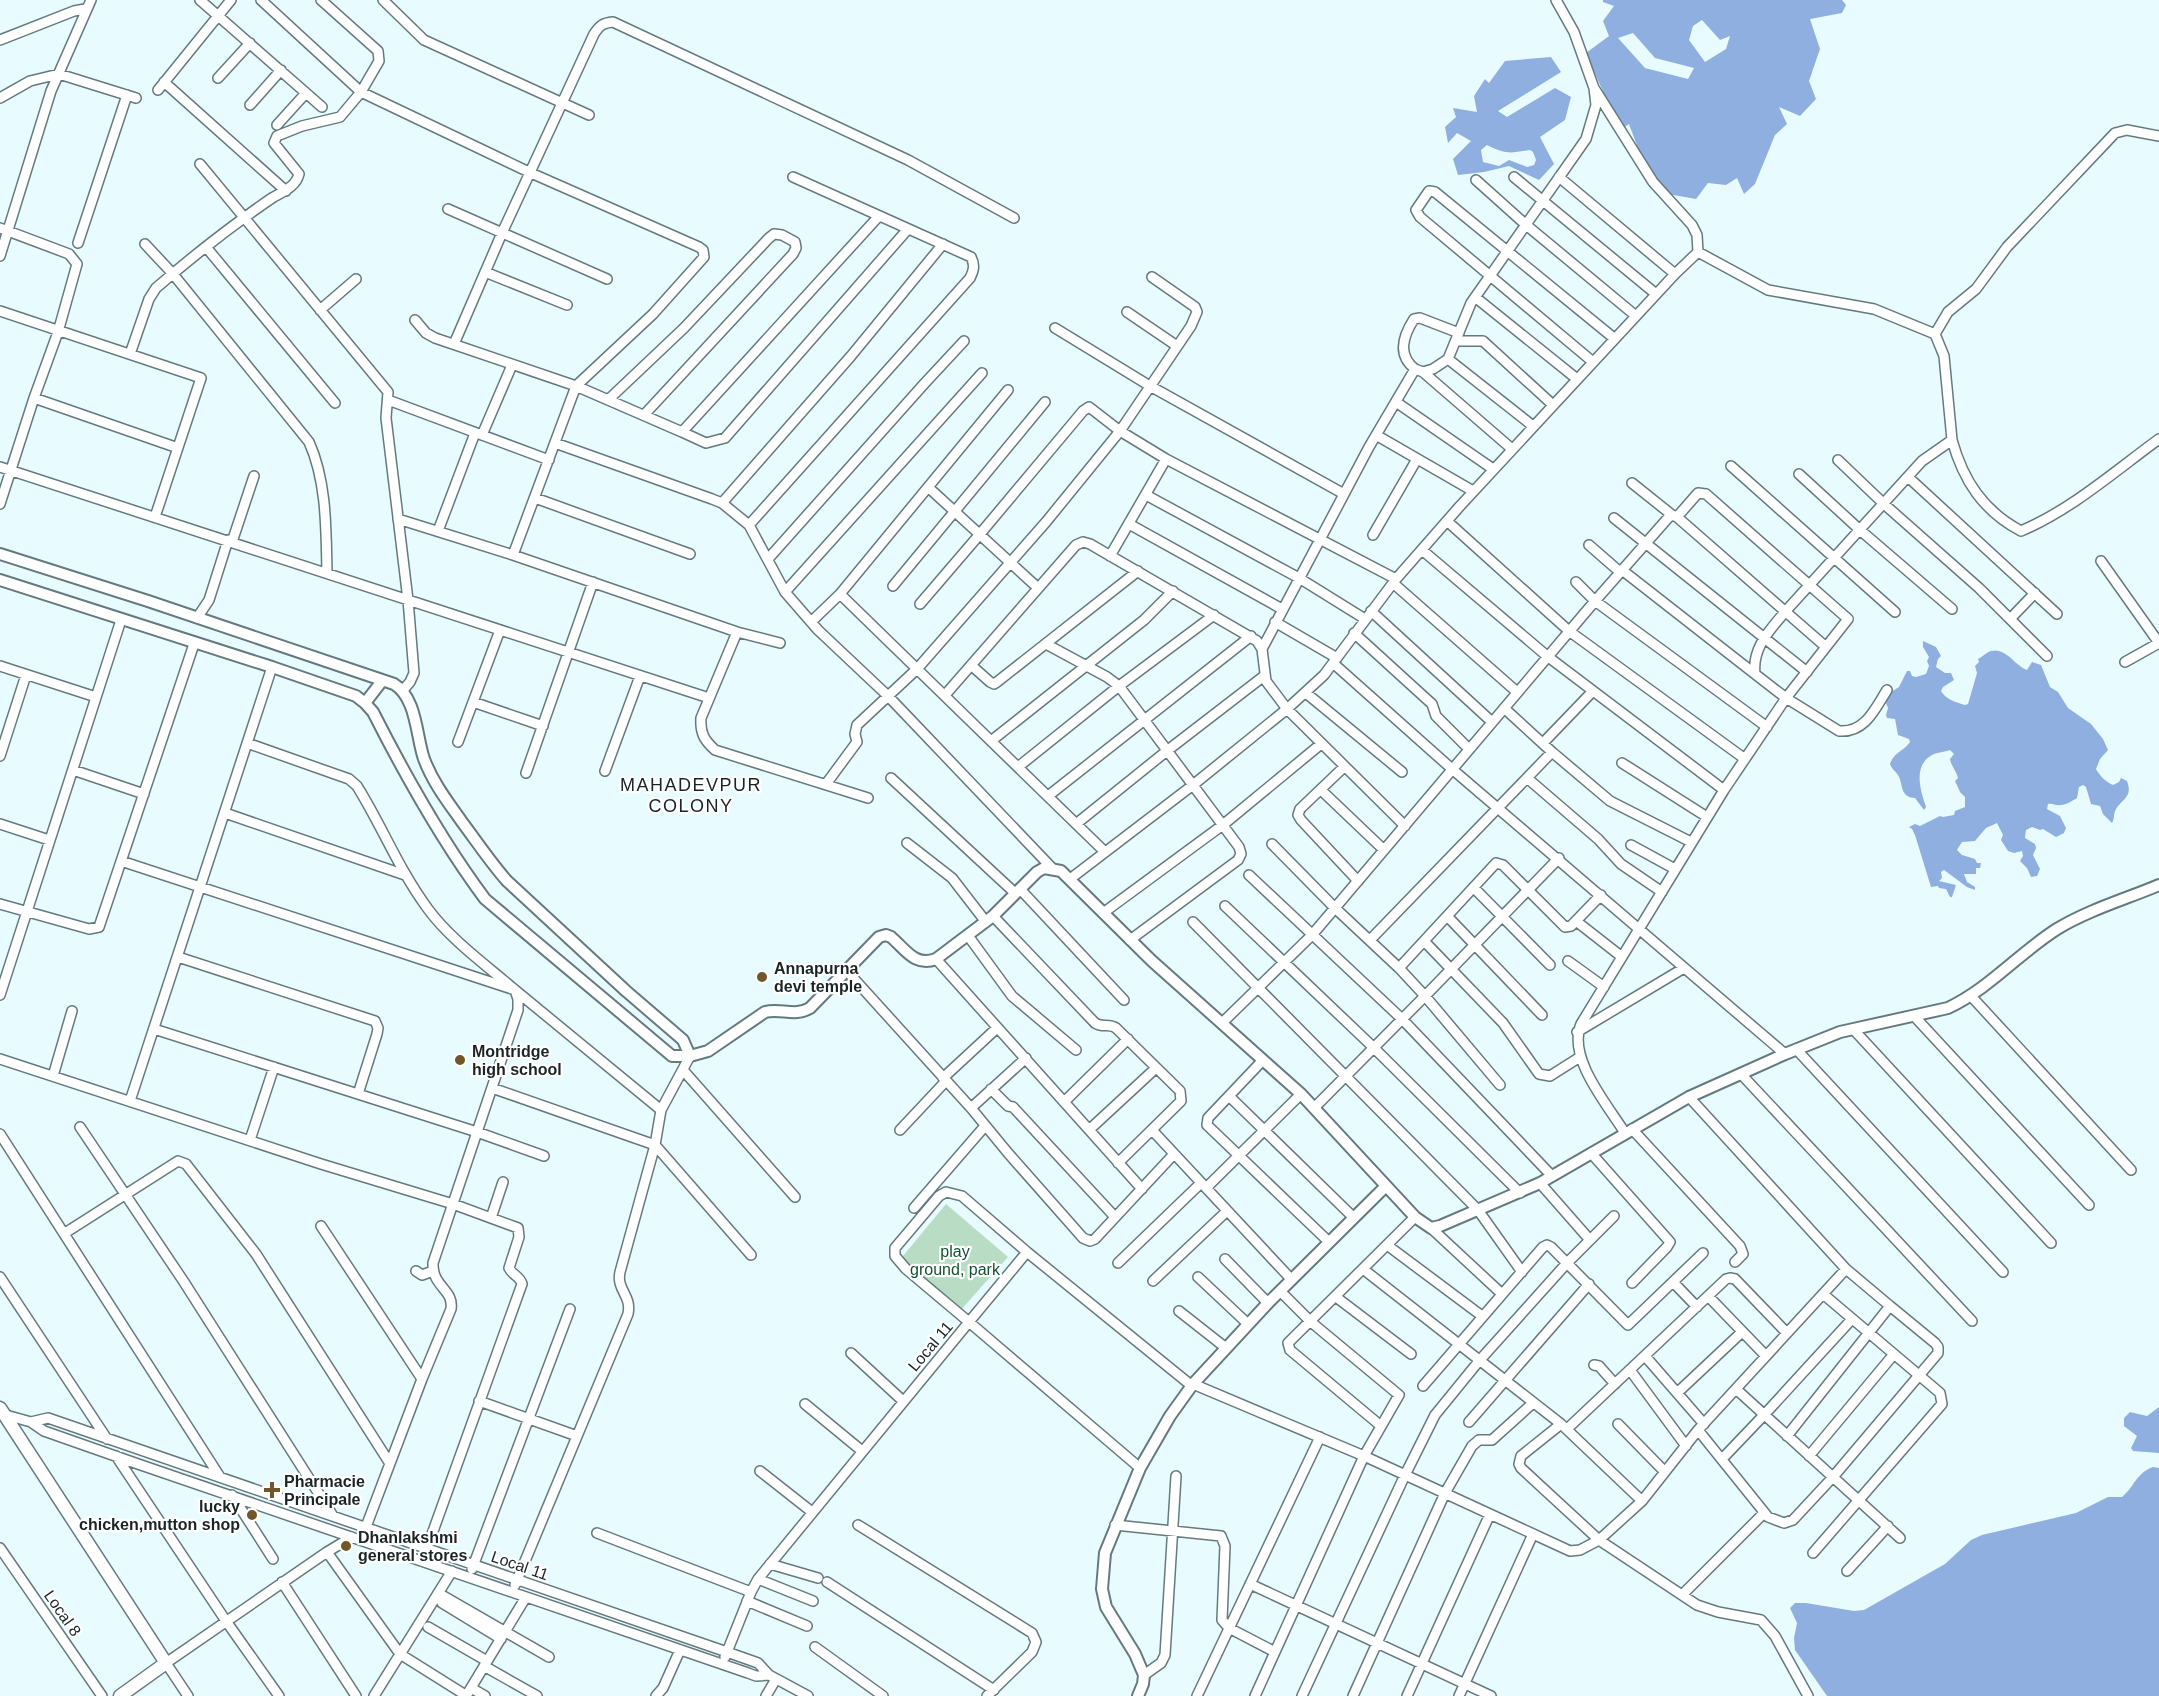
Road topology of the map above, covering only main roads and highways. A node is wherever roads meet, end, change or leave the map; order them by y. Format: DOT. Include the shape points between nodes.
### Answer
graph roads {
  1 [pos="1,1412"];
  2 [pos="120,1696"];
  1 -- 2 [label="main road" via="166,1663"];
}
